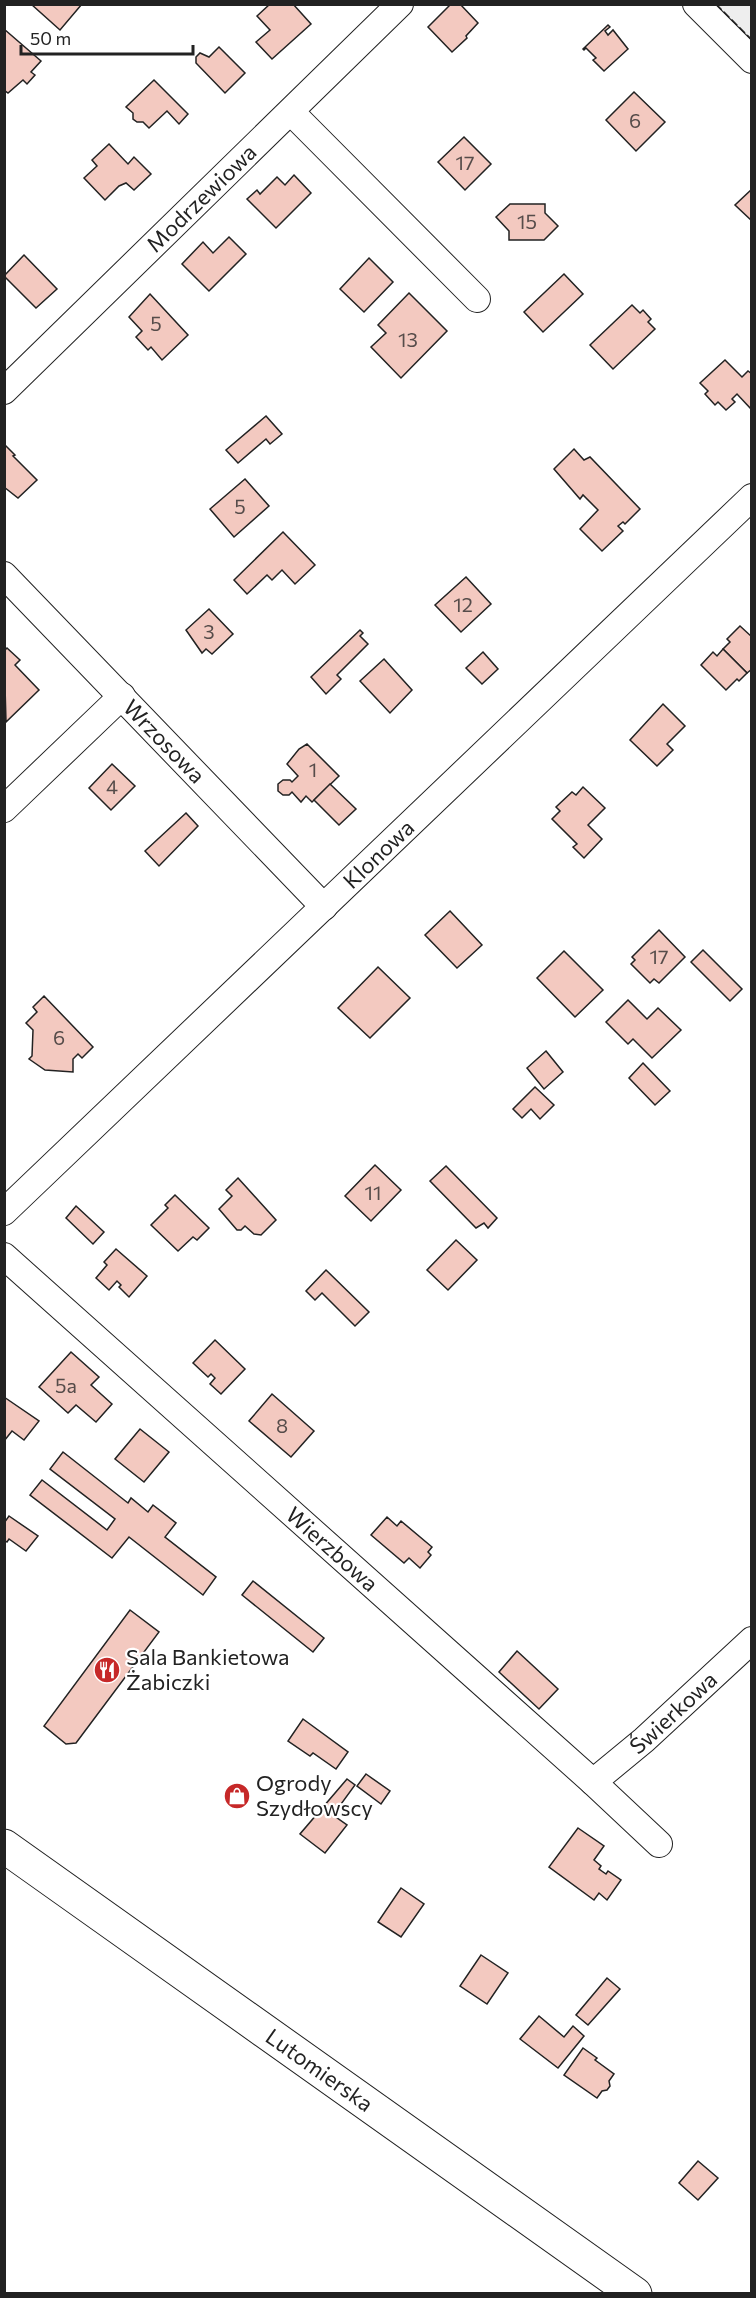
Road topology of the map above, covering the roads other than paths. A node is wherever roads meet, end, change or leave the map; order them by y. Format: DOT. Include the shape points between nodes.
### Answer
graph roads {
  1 [pos="399,4"];
  2 [pos="696,4"];
  3 [pos="752,60"];
  4 [pos="291,112"];
  5 [pos="477,299"];
  6 [pos="4,392"];
  7 [pos="752,497"];
  8 [pos="4,575"];
  9 [pos="122,696"];
  10 [pos="4,809"];
  11 [pos="324,907"];
  12 [pos="4,1212"];
  13 [pos="4,1256"];
  14 [pos="752,1640"];
  15 [pos="593,1782"];
  16 [pos="659,1845"];
  17 [pos="4,1846"];
  18 [pos="634,2294"];
  1 -- 4 [label="street, Modrzewiowa"];
  2 -- 3 [label="street"];
  4 -- 5 [label="street"];
  4 -- 6 [label="street, Modrzewiowa"];
  7 -- 11 [label="street, Klonowa"];
  8 -- 9 [label="street, Wrzosowa"];
  9 -- 10 [label="street"];
  9 -- 11 [label="street, Wrzosowa"];
  11 -- 12 [label="street, Klonowa"];
  13 -- 15 [label="street, Wierzbowa"];
  14 -- 15 [label="street, Świerkowa"];
  15 -- 16 [label="street, Wierzbowa"];
  17 -- 18 [label="main road, Lutomierska"];
}
